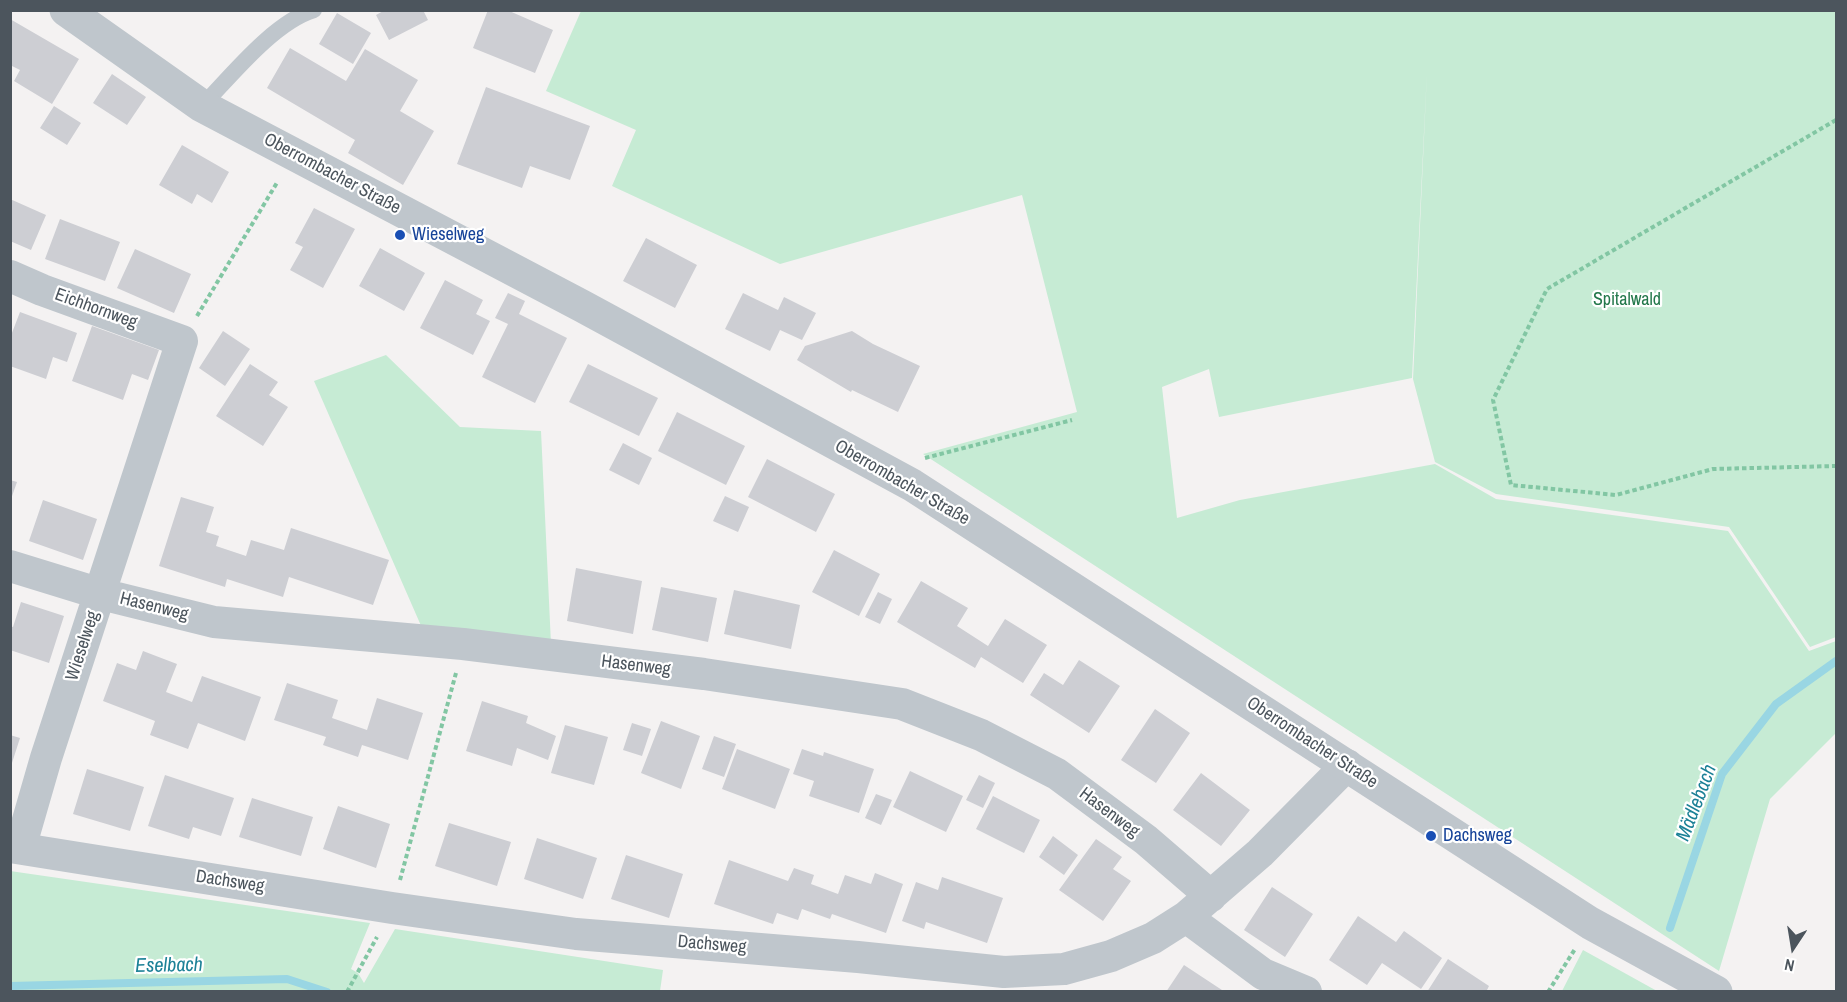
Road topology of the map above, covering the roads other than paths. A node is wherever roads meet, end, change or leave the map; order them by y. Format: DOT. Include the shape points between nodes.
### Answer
graph roads {
  1 [pos="66,10"];
  2 [pos="314,10"];
  3 [pos="202,106"];
  4 [pos="10,276"];
  5 [pos="182,341"];
  6 [pos="10,566"];
  7 [pos="101,594"];
  8 [pos="1347,765"];
  9 [pos="15,848"];
  10 [pos="1211,896"];
  11 [pos="1186,918"];
  12 [pos="1306,992"];
  13 [pos="1716,992"];
  1 -- 3 [label="street, Oberrombacher Straße"];
  2 -- 3 [label="lane" via="273,33"];
  3 -- 8 [label="street, Oberrombacher Straße" via="912,485"];
  4 -- 5 [label="street, Eichhornweg"];
  5 -- 7 [label="street, Wieselweg"];
  6 -- 7 [label="street, Hasenweg"];
  7 -- 9 [label="street, Wieselweg"];
  7 -- 10 [label="street, Hasenweg" via="214,622 464,644 704,674 902,705 981,735 1057,774 1146,840"];
  8 -- 10 [label="street, Dachsweg" via="1260,853"];
  8 -- 13 [label="street, Oberrombacher Straße" via="1590,923"];
  9 -- 11 [label="street, Dachsweg" via="576,934 1004,972 1064,969 1111,956"];
  10 -- 11 [label="street, Dachsweg"];
  11 -- 12 [label="street" via="1263,974"];
}
